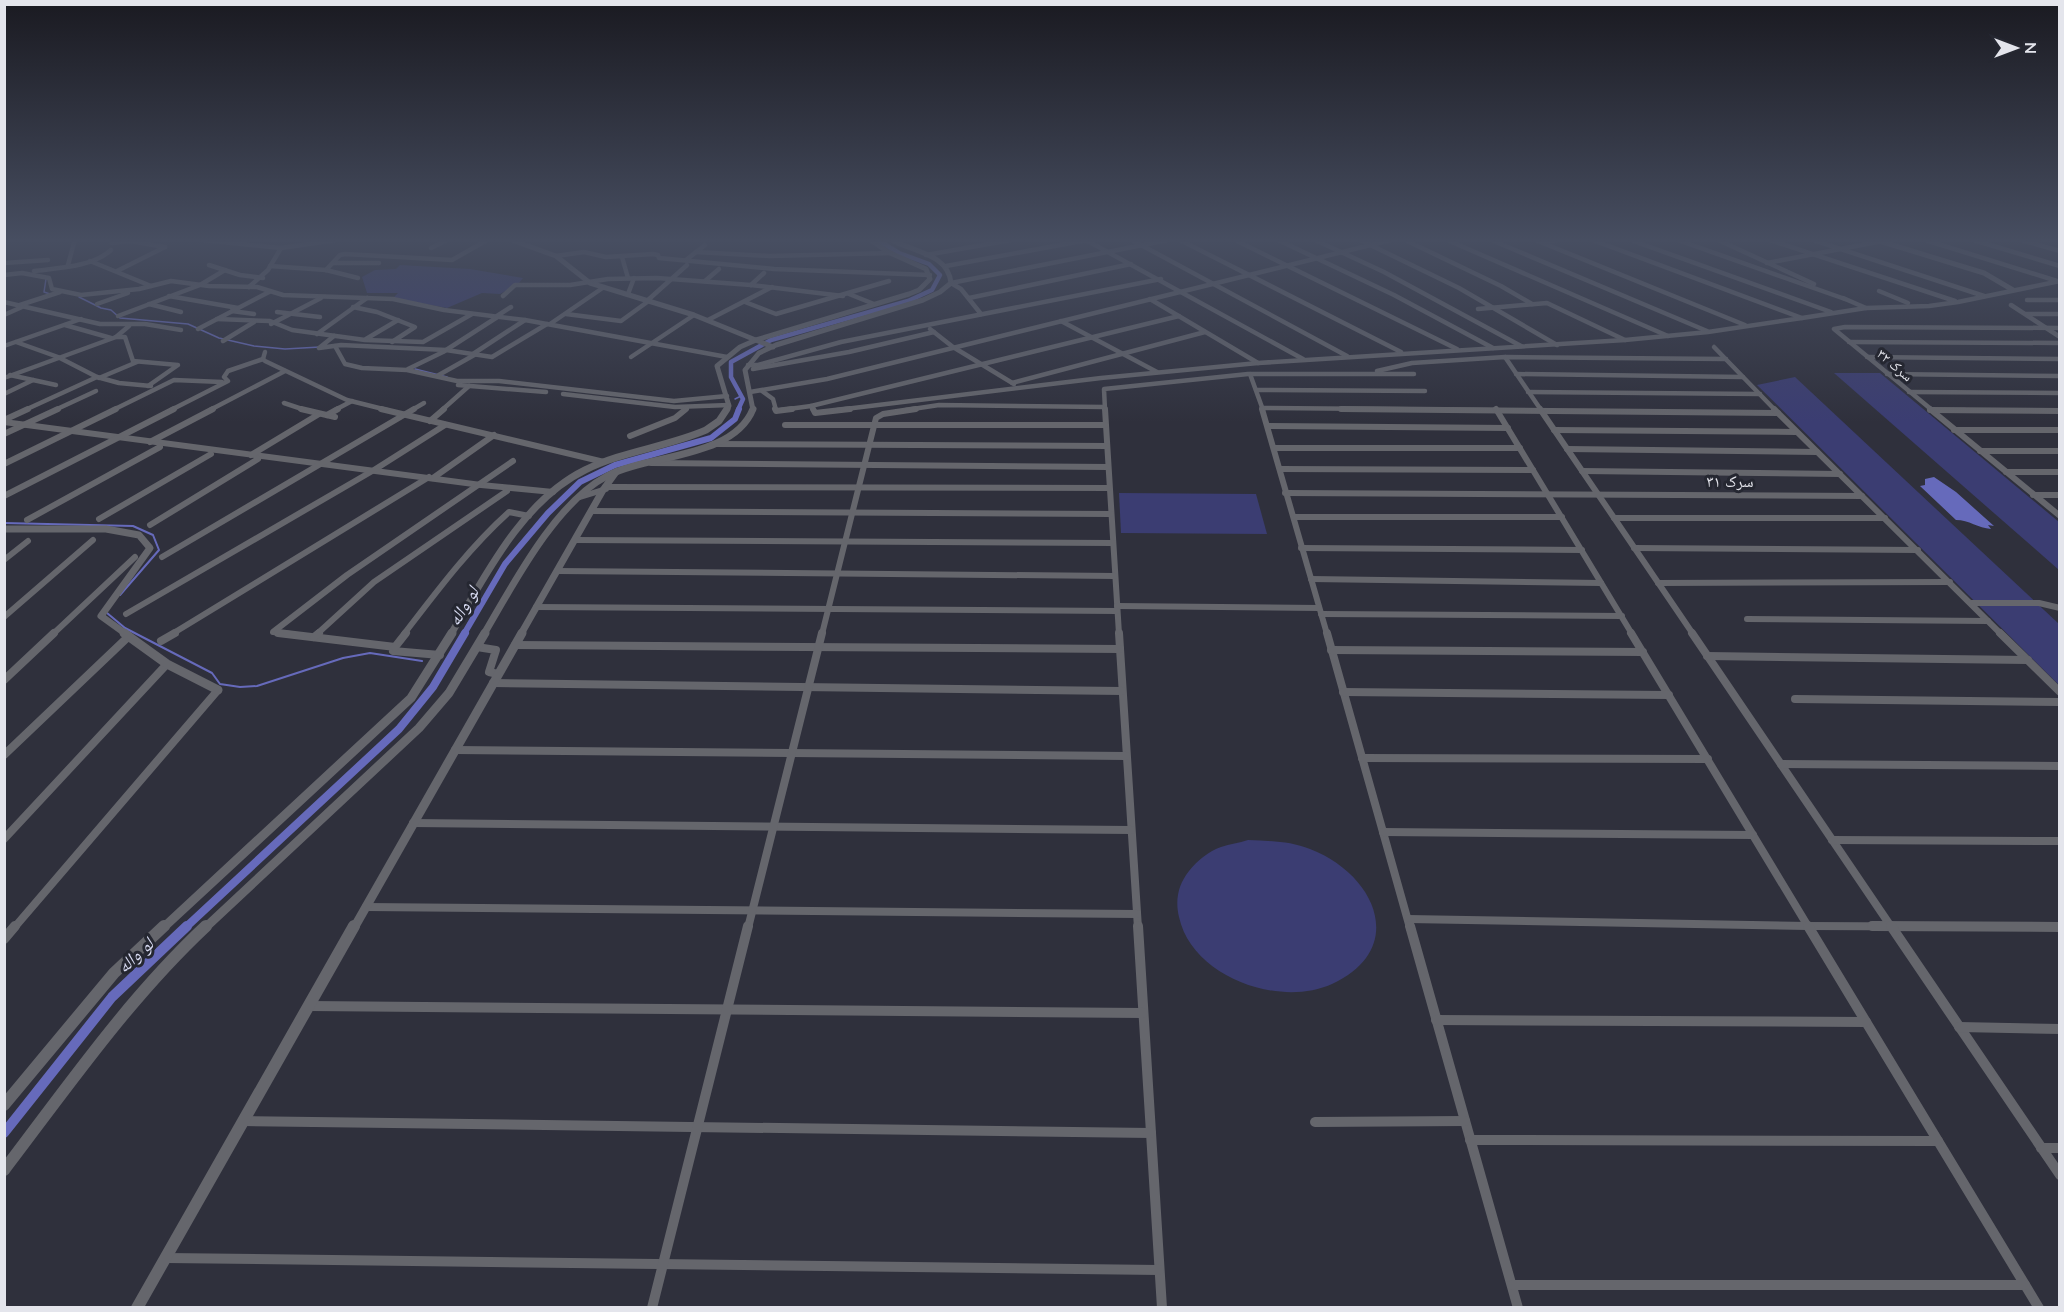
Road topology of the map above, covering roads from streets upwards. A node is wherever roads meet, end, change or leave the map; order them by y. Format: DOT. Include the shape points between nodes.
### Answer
graph roads {
  1 [pos="38,300"];
  2 [pos="108,300"];
  3 [pos="157,300"];
  4 [pos="193,300"];
  5 [pos="253,300"];
  6 [pos="317,300"];
  7 [pos="364,300"];
  8 [pos="392,300"];
  9 [pos="585,300"];
  10 [pos="649,300"];
  11 [pos="748,300"];
  12 [pos="827,300"];
  13 [pos="865,300"];
  14 [pos="886,300"];
  15 [pos="922,300"];
  16 [pos="971,300"];
  17 [pos="1052,300"];
  18 [pos="1145,300"];
  19 [pos="1152,300"];
  20 [pos="1198,300"];
  21 [pos="1246,300"];
  22 [pos="1301,300"];
  23 [pos="1359,300"];
  24 [pos="1404,300"];
  25 [pos="1436,300"];
  26 [pos="1484,300"];
  27 [pos="1526,300"];
  28 [pos="1586,300"];
  29 [pos="1633,300"];
  30 [pos="1685,300"];
  31 [pos="1754,300"];
  32 [pos="1798,300"];
  33 [pos="1848,300"];
  34 [pos="1902,300"];
  35 [pos="1953,300"];
  36 [pos="1968,300"];
  37 [pos="4,302"];
  38 [pos="745,302"];
  39 [pos="1958,302"];
  40 [pos="97,304"];
  41 [pos="146,304"];
  42 [pos="874,304"];
  43 [pos="1532,304"];
  44 [pos="2011,305"];
  45 [pos="1916,306"];
  46 [pos="20,307"];
  47 [pos="353,307"];
  48 [pos="1498,307"];
  49 [pos="238,308"];
  50 [pos="511,308"];
  51 [pos="1866,308"];
  52 [pos="4,309"];
  53 [pos="1478,309"];
  54 [pos="232,311"];
  55 [pos="182,312"];
  56 [pos="277,312"];
  57 [pos="1833,313"];
  58 [pos="254,314"];
  59 [pos="294,314"];
  60 [pos="472,314"];
  61 [pos="566,314"];
  62 [pos="981,314"];
  63 [pos="2024,314"];
  64 [pos="2060,314"];
  65 [pos="4,315"];
  66 [pos="694,315"];
  67 [pos="117,316"];
  68 [pos="498,316"];
  69 [pos="1179,316"];
  70 [pos="320,317"];
  71 [pos="1802,318"];
  72 [pos="81,319"];
  73 [pos="217,319"];
  74 [pos="398,320"];
  75 [pos="525,320"];
  76 [pos="708,320"];
  77 [pos="1062,321"];
  78 [pos="254,322"];
  79 [pos="271,324"];
  80 [pos="549,324"];
  81 [pos="65,325"];
  82 [pos="130,325"];
  83 [pos="926,325"];
  84 [pos="1746,325"];
  85 [pos="2046,328"];
  86 [pos="2060,328"];
  87 [pos="198,329"];
  88 [pos="181,330"];
  89 [pos="934,332"];
  90 [pos="1205,332"];
  91 [pos="1708,332"];
  92 [pos="317,334"];
  93 [pos="334,336"];
  94 [pos="1091,336"];
  95 [pos="1668,336"];
  96 [pos="113,337"];
  97 [pos="2060,337"];
  98 [pos="365,340"];
  99 [pos="1625,340"];
  100 [pos="223,341"];
  101 [pos="757,341"];
  102 [pos="16,342"];
  103 [pos="392,342"];
  104 [pos="1848,342"];
  105 [pos="652,343"];
  106 [pos="2060,343"];
  107 [pos="1558,345"];
  108 [pos="4,346"];
  109 [pos="335,346"];
  110 [pos="772,346"];
  111 [pos="1521,346"];
  112 [pos="953,347"];
  113 [pos="1714,347"];
  114 [pos="1493,349"];
  115 [pos="446,350"];
  116 [pos="1460,350"];
  117 [pos="265,352"];
  118 [pos="1123,353"];
  119 [pos="1404,353"];
  120 [pos="474,354"];
  121 [pos="58,357"];
  122 [pos="631,357"];
  123 [pos="727,357"];
  124 [pos="1348,357"];
  125 [pos="1505,357"];
  126 [pos="1867,357"];
  127 [pos="263,359"];
  128 [pos="1726,359"];
  129 [pos="2060,359"];
  130 [pos="1303,360"];
  131 [pos="137,362"];
  132 [pos="1258,363"];
  133 [pos="984,365"];
  134 [pos="746,367"];
  135 [pos="406,370"];
  136 [pos="285,371"];
  137 [pos="1158,373"];
  138 [pos="1250,374"];
  139 [pos="1363,374"];
  140 [pos="1414,374"];
  141 [pos="1516,374"];
  142 [pos="1887,374"];
  143 [pos="7,376"];
  144 [pos="437,376"];
  145 [pos="2060,376"];
  146 [pos="98,377"];
  147 [pos="1743,377"];
  148 [pos="33,380"];
  149 [pos="225,382"];
  150 [pos="1012,383"];
  151 [pos="56,385"];
  152 [pos="456,385"];
  153 [pos="148,386"];
  154 [pos="469,386"];
  155 [pos="160,387"];
  156 [pos="1021,388"];
  157 [pos="1256,390"];
  158 [pos="96,391"];
  159 [pos="762,391"];
  160 [pos="1425,391"];
  161 [pos="750,392"];
  162 [pos="1528,392"];
  163 [pos="1908,392"];
  164 [pos="2060,393"];
  165 [pos="4,394"];
  166 [pos="1760,394"];
  167 [pos="727,396"];
  168 [pos="352,401"];
  169 [pos="284,403"];
  170 [pos="424,403"];
  171 [pos="729,405"];
  172 [pos="811,406"];
  173 [pos="1104,407"];
  174 [pos="687,408"];
  175 [pos="1262,408"];
  176 [pos="1497,409"];
  177 [pos="1540,409"];
  178 [pos="1930,410"];
  179 [pos="2060,411"];
  180 [pos="1778,413"];
  181 [pos="319,414"];
  182 [pos="404,414"];
  183 [pos="327,415"];
  184 [pos="335,417"];
  185 [pos="430,421"];
  186 [pos="4,422"];
  187 [pos="22,425"];
  188 [pos="445,425"];
  189 [pos="785,425"];
  190 [pos="874,425"];
  191 [pos="1105,425"];
  192 [pos="1268,426"];
  193 [pos="1508,428"];
  194 [pos="14,429"];
  195 [pos="1554,430"];
  196 [pos="1954,430"];
  197 [pos="2060,430"];
  198 [pos="4,432"];
  199 [pos="70,432"];
  200 [pos="1796,432"];
  201 [pos="63,435"];
  202 [pos="495,435"];
  203 [pos="630,436"];
  204 [pos="117,438"];
  205 [pos="111,441"];
  206 [pos="150,442"];
  207 [pos="715,444"];
  208 [pos="869,444"];
  209 [pos="1107,446"];
  210 [pos="160,447"];
  211 [pos="1274,448"];
  212 [pos="1520,448"];
  213 [pos="1567,449"];
  214 [pos="1980,451"];
  215 [pos="2060,451"];
  216 [pos="1817,453"];
  217 [pos="211,454"];
  218 [pos="251,454"];
  219 [pos="258,459"];
  220 [pos="513,461"];
  221 [pos="604,462"];
  222 [pos="646,463"];
  223 [pos="4,464"];
  224 [pos="318,465"];
  225 [pos="864,465"];
  226 [pos="1108,467"];
  227 [pos="1280,469"];
  228 [pos="1533,470"];
  229 [pos="1582,471"];
  230 [pos="371,472"];
  231 [pos="616,472"];
  232 [pos="2006,472"];
  233 [pos="2060,472"];
  234 [pos="1840,474"];
  235 [pos="429,478"];
  236 [pos="478,486"];
  237 [pos="606,488"];
  238 [pos="858,489"];
  239 [pos="1109,489"];
  240 [pos="507,491"];
  241 [pos="1286,493"];
  242 [pos="551,494"];
  243 [pos="1548,494"];
  244 [pos="1598,494"];
  245 [pos="2033,495"];
  246 [pos="2060,495"];
  247 [pos="4,496"];
  248 [pos="1862,496"];
  249 [pos="580,497"];
  250 [pos="591,510"];
  251 [pos="852,512"];
  252 [pos="1111,514"];
  253 [pos="529,516"];
  254 [pos="2060,516"];
  255 [pos="1294,517"];
  256 [pos="1562,517"];
  257 [pos="1614,518"];
  258 [pos="1885,518"];
  259 [pos="99,519"];
  260 [pos="27,520"];
  261 [pos="150,525"];
  262 [pos="4,528"];
  263 [pos="93,540"];
  264 [pos="575,540"];
  265 [pos="28,541"];
  266 [pos="845,541"];
  267 [pos="1113,543"];
  268 [pos="1302,548"];
  269 [pos="1634,548"];
  270 [pos="1582,550"];
  271 [pos="1918,550"];
  272 [pos="135,557"];
  273 [pos="162,557"];
  274 [pos="4,560"];
  275 [pos="557,572"];
  276 [pos="837,574"];
  277 [pos="1115,576"];
  278 [pos="1311,579"];
  279 [pos="1950,582"];
  280 [pos="1601,583"];
  281 [pos="1658,583"];
  282 [pos="1971,603"];
  283 [pos="536,607"];
  284 [pos="2060,608"];
  285 [pos="1117,609"];
  286 [pos="828,610"];
  287 [pos="1320,611"];
  288 [pos="126,614"];
  289 [pos="1622,616"];
  290 [pos="4,617"];
  291 [pos="1747,619"];
  292 [pos="1988,621"];
  293 [pos="129,636"];
  294 [pos="314,637"];
  295 [pos="161,642"];
  296 [pos="515,645"];
  297 [pos="395,647"];
  298 [pos="477,647"];
  299 [pos="818,647"];
  300 [pos="1120,649"];
  301 [pos="1331,650"];
  302 [pos="1643,652"];
  303 [pos="440,655"];
  304 [pos="1707,656"];
  305 [pos="2028,660"];
  306 [pos="167,664"];
  307 [pos="496,679"];
  308 [pos="4,680"];
  309 [pos="808,689"];
  310 [pos="218,690"];
  311 [pos="1122,691"];
  312 [pos="1343,692"];
  313 [pos="2060,692"];
  314 [pos="1669,694"];
  315 [pos="1795,699"];
  316 [pos="2060,702"];
  317 [pos="455,750"];
  318 [pos="792,753"];
  319 [pos="4,755"];
  320 [pos="1126,756"];
  321 [pos="1362,758"];
  322 [pos="1708,759"];
  323 [pos="1781,764"];
  324 [pos="2060,766"];
  325 [pos="413,823"];
  326 [pos="774,826"];
  327 [pos="1131,830"];
  328 [pos="1383,832"];
  329 [pos="1753,834"];
  330 [pos="4,838"];
  331 [pos="1832,840"];
  332 [pos="2060,841"];
  333 [pos="366,907"];
  334 [pos="753,910"];
  335 [pos="1137,914"];
  336 [pos="1408,919"];
  337 [pos="1808,926"];
  338 [pos="1891,926"];
  339 [pos="2060,927"];
  340 [pos="4,939"];
  341 [pos="309,1006"];
  342 [pos="728,1010"];
  343 [pos="1143,1013"];
  344 [pos="1437,1020"];
  345 [pos="1866,1022"];
  346 [pos="1959,1027"];
  347 [pos="2060,1029"];
  348 [pos="4,1105"];
  349 [pos="243,1121"];
  350 [pos="1465,1121"];
  351 [pos="1315,1122"];
  352 [pos="698,1127"];
  353 [pos="1151,1133"];
  354 [pos="1470,1140"];
  355 [pos="1938,1142"];
  356 [pos="2041,1148"];
  357 [pos="2060,1148"];
  358 [pos="4,1170"];
  359 [pos="2060,1175"];
  360 [pos="166,1258"];
  361 [pos="664,1263"];
  362 [pos="1159,1270"];
  363 [pos="1512,1285"];
  364 [pos="2025,1285"];
  365 [pos="137,1308"];
  366 [pos="652,1308"];
  367 [pos="1162,1308"];
  368 [pos="1518,1308"];
  369 [pos="2039,1308"];
  1 -- 46 [label="street"];
  2 -- 40 [label="street"];
  3 -- 41 [label="street"];
  4 -- 49 [label="street"];
  5 -- 49 [label="street"];
  6 -- 59 [label="street"];
  7 -- 47 [label="street"];
  8 -- 60 [label="street"];
  9 -- 61 [label="street"];
  10 -- 61 [label="street" via="621,321"];
  10 -- 66 [label="street"];
  11 -- 38 [label="street"];
  12 -- 38 [label="street" via="776,314"];
  13 -- 42 [label="street"];
  14 -- 42 [label="street"];
  15 -- 110 [label="street"];
  16 -- 62 [label="street"];
  17 -- 62 [label="street"];
  18 -- 77 [label="street"];
  19 -- 69 [label="street"];
  20 -- 130 [label="street"];
  21 -- 124 [label="street"];
  22 -- 119 [label="street"];
  23 -- 116 [label="street"];
  24 -- 114 [label="street"];
  25 -- 111 [label="street"];
  26 -- 48 [label="street"];
  27 -- 43 [label="street"];
  28 -- 95 [label="street"];
  29 -- 91 [label="street"];
  30 -- 84 [label="street"];
  31 -- 71 [label="street"];
  32 -- 57 [label="street"];
  33 -- 51 [label="street"];
  34 -- 45 [label="street"];
  35 -- 39 [label="street"];
  36 -- 39 [label="street"];
  37 -- 46 [label="street"];
  38 -- 76 [label="street"];
  39 -- 45 [label="street"];
  41 -- 55 [label="street"];
  41 -- 67 [label="street"];
  42 -- 101 [label="street"];
  43 -- 48 [label="street"];
  43 -- 99 [label="street" via="1547,303"];
  44 -- 63 [label="street"];
  45 -- 51 [label="street"];
  46 -- 52 [label="street"];
  46 -- 65 [label="street"];
  46 -- 72 [label="street"];
  47 -- 74 [label="street"];
  47 -- 92 [label="street"];
  48 -- 53 [label="street"];
  48 -- 107 [label="street"];
  49 -- 54 [label="street"];
  50 -- 68 [label="street"];
  51 -- 57 [label="street"];
  54 -- 58 [label="street"];
  54 -- 73 [label="street"];
  56 -- 59 [label="street"];
  57 -- 71 [label="street"];
  59 -- 70 [label="street"];
  59 -- 79 [label="street"];
  60 -- 68 [label="street"];
  60 -- 103 [label="street" via="423,342"];
  61 -- 80 [label="street"];
  62 -- 83 [label="street"];
  63 -- 64 [label="street"];
  63 -- 85 [label="street"];
  66 -- 76 [label="street"];
  66 -- 105 [label="street"];
  68 -- 75 [label="street"];
  68 -- 115 [label="street"];
  69 -- 90 [label="street"];
  69 -- 94 [label="street"];
  71 -- 84 [label="street"];
  72 -- 81 [label="street"];
  72 -- 82 [label="street"];
  73 -- 78 [label="street"];
  73 -- 87 [label="street"];
  74 -- 98 [label="street"];
  74 -- 103 [label="street" via="415,327"];
  75 -- 80 [label="street"];
  75 -- 120 [label="street"];
  76 -- 101 [label="street"];
  77 -- 94 [label="street"];
  77 -- 112 [label="street"];
  78 -- 79 [label="street"];
  78 -- 100 [label="street"];
  79 -- 92 [label="street"];
  80 -- 105 [label="street"];
  80 -- 120 [label="street" via="492,357"];
  81 -- 96 [label="street"];
  81 -- 102 [label="street"];
  82 -- 88 [label="street" via="163,325"];
  82 -- 96 [label="street"];
  83 -- 89 [label="street"];
  83 -- 134 [label="street"];
  84 -- 91 [label="street"];
  85 -- 86 [label="street, سرک ۳۲"];
  85 -- 97 [label="street"];
  85 -- 104 [label="street, سرک ۳۲" via="1834,329"];
  89 -- 112 [label="street"];
  89 -- 134 [label="street" via="849,352"];
  90 -- 118 [label="street"];
  90 -- 132 [label="street"];
  91 -- 95 [label="street"];
  92 -- 93 [label="street"];
  93 -- 98 [label="street"];
  93 -- 109 [label="street" via="319,348"];
  94 -- 118 [label="street"];
  94 -- 133 [label="street"];
  95 -- 99 [label="street"];
  96 -- 121 [label="street"];
  96 -- 131 [label="street" via="125,337 133,361"];
  98 -- 103 [label="street"];
  99 -- 107 [label="street"];
  101 -- 110 [label="street"];
  101 -- 123 [label="street" via="740,346"];
  102 -- 108 [label="street"];
  102 -- 121 [label="street"];
  104 -- 106 [label="street"];
  104 -- 126 [label="street, سرک ۳۲"];
  105 -- 122 [label="street"];
  105 -- 123 [label="street"];
  107 -- 111 [label="street"];
  109 -- 115 [label="street"];
  109 -- 135 [label="street" via="345,364"];
  110 -- 134 [label="street"];
  111 -- 114 [label="street"];
  112 -- 133 [label="street"];
  112 -- 159 [label="street"];
  113 -- 128 [label="street"];
  114 -- 116 [label="street"];
  115 -- 120 [label="street"];
  115 -- 135 [label="street"];
  116 -- 119 [label="street"];
  117 -- 127 [label="street"];
  118 -- 137 [label="street"];
  118 -- 150 [label="street"];
  119 -- 124 [label="street"];
  120 -- 144 [label="street"];
  121 -- 143 [label="street"];
  121 -- 146 [label="street"];
  123 -- 167 [label="street" via="717,366"];
  124 -- 130 [label="street"];
  125 -- 128 [label="street"];
  125 -- 139 [label="street" via="1412,363"];
  125 -- 141 [label="street"];
  126 -- 129 [label="street"];
  126 -- 142 [label="street, سرک ۳۲"];
  127 -- 136 [label="street"];
  127 -- 149 [label="street" via="228,371"];
  128 -- 147 [label="street"];
  130 -- 132 [label="street"];
  131 -- 146 [label="street"];
  131 -- 153 [label="street" via="178,365"];
  132 -- 137 [label="street"];
  133 -- 150 [label="street"];
  133 -- 172 [label="street"];
  134 -- 161 [label="street"];
  135 -- 144 [label="street"];
  136 -- 168 [label="street"];
  136 -- 206 [label="street"];
  137 -- 156 [label="street"];
  138 -- 139 [label="street"];
  138 -- 157 [label="street"];
  138 -- 173 [label="street" via="1107,388"];
  139 -- 140 [label="street"];
  141 -- 147 [label="street"];
  141 -- 162 [label="street"];
  142 -- 145 [label="street"];
  142 -- 163 [label="street, سرک ۳۲"];
  143 -- 148 [label="street"];
  144 -- 167 [label="street" via="674,401"];
  146 -- 153 [label="street"];
  146 -- 186 [label="street"];
  147 -- 166 [label="street"];
  148 -- 151 [label="street"];
  148 -- 165 [label="street"];
  149 -- 155 [label="street" via="174,380"];
  149 -- 204 [label="street"];
  150 -- 156 [label="street"];
  152 -- 154 [label="street"];
  153 -- 155 [label="street"];
  154 -- 174 [label="street"];
  154 -- 185 [label="street"];
  155 -- 199 [label="street"];
  156 -- 172 [label="street" via="815,413"];
  157 -- 160 [label="street"];
  157 -- 175 [label="street"];
  158 -- 187 [label="street"];
  159 -- 161 [label="street"];
  159 -- 172 [label="street" via="773,399 776,411"];
  161 -- 207 [label="street" via="753,410 742,424"];
  162 -- 166 [label="street"];
  162 -- 177 [label="street"];
  163 -- 164 [label="street"];
  163 -- 178 [label="street, سرک ۳۲"];
  166 -- 180 [label="street"];
  167 -- 171 [label="street"];
  168 -- 182 [label="street"];
  168 -- 183 [label="street"];
  169 -- 181 [label="street"];
  170 -- 182 [label="street"];
  171 -- 174 [label="street"];
  171 -- 221 [label="street" via="718,422 703,432"];
  173 -- 190 [label="street" via="927,406 877,416"];
  173 -- 191 [label="street"];
  174 -- 203 [label="street" via="675,418"];
  175 -- 176 [label="street"];
  175 -- 192 [label="street"];
  176 -- 177 [label="street"];
  176 -- 193 [label="street"];
  177 -- 180 [label="street"];
  177 -- 195 [label="street"];
  178 -- 179 [label="street"];
  178 -- 196 [label="street, سرک ۳۲"];
  180 -- 200 [label="street"];
  181 -- 183 [label="street"];
  181 -- 218 [label="street"];
  182 -- 185 [label="street"];
  182 -- 224 [label="street"];
  183 -- 184 [label="street"];
  185 -- 188 [label="street"];
  186 -- 187 [label="street"];
  187 -- 194 [label="street"];
  187 -- 199 [label="street"];
  188 -- 202 [label="street"];
  188 -- 230 [label="street"];
  189 -- 190 [label="street"];
  190 -- 191 [label="street"];
  190 -- 208 [label="street"];
  191 -- 209 [label="street"];
  192 -- 193 [label="street"];
  192 -- 211 [label="street"];
  193 -- 212 [label="street"];
  194 -- 198 [label="street"];
  194 -- 201 [label="street"];
  195 -- 200 [label="street"];
  195 -- 213 [label="street"];
  196 -- 197 [label="street"];
  196 -- 214 [label="street, سرک ۳۲"];
  199 -- 201 [label="street"];
  199 -- 204 [label="street"];
  200 -- 216 [label="street"];
  201 -- 205 [label="street"];
  201 -- 223 [label="street"];
  202 -- 221 [label="street"];
  202 -- 235 [label="street"];
  204 -- 205 [label="street"];
  204 -- 206 [label="street"];
  205 -- 210 [label="street"];
  205 -- 247 [label="street"];
  206 -- 218 [label="street"];
  207 -- 208 [label="street"];
  207 -- 222 [label="street"];
  208 -- 209 [label="street"];
  208 -- 225 [label="street"];
  209 -- 226 [label="street"];
  210 -- 217 [label="street"];
  210 -- 260 [label="street"];
  211 -- 212 [label="street"];
  211 -- 227 [label="street"];
  212 -- 228 [label="street"];
  213 -- 216 [label="street"];
  213 -- 229 [label="street"];
  214 -- 215 [label="street"];
  214 -- 232 [label="street, سرک ۳۲"];
  216 -- 234 [label="street"];
  217 -- 219 [label="street"];
  217 -- 259 [label="street"];
  218 -- 224 [label="street"];
  219 -- 224 [label="street"];
  219 -- 261 [label="street"];
  220 -- 236 [label="street"];
  221 -- 242 [label="street"];
  222 -- 225 [label="street"];
  222 -- 231 [label="street"];
  224 -- 230 [label="street"];
  224 -- 273 [label="street"];
  225 -- 226 [label="street"];
  225 -- 238 [label="street"];
  226 -- 239 [label="street"];
  227 -- 228 [label="street"];
  227 -- 241 [label="street"];
  228 -- 243 [label="street"];
  229 -- 234 [label="street"];
  229 -- 244 [label="street"];
  230 -- 235 [label="street"];
  230 -- 288 [label="street"];
  231 -- 237 [label="street"];
  231 -- 249 [label="street"];
  232 -- 233 [label="street"];
  232 -- 245 [label="street, سرک ۳۲"];
  234 -- 248 [label="street"];
  235 -- 236 [label="street"];
  235 -- 295 [label="street"];
  236 -- 240 [label="street"];
  236 -- 242 [label="street"];
  236 -- 294 [label="street" via="347,575 273,632"];
  237 -- 238 [label="street"];
  237 -- 249 [label="street"];
  237 -- 250 [label="street"];
  238 -- 239 [label="street"];
  238 -- 251 [label="street"];
  239 -- 252 [label="street"];
  240 -- 242 [label="street"];
  240 -- 294 [label="street" via="374,582"];
  241 -- 243 [label="street, سرک ۳۱"];
  241 -- 255 [label="street"];
  242 -- 253 [label="street"];
  243 -- 244 [label="street, سرک ۳۱"];
  243 -- 256 [label="street"];
  244 -- 248 [label="street, سرک ۳۱"];
  244 -- 257 [label="street"];
  245 -- 246 [label="street"];
  245 -- 254 [label="street, سرک ۳۲"];
  248 -- 258 [label="street"];
  249 -- 298 [label="street" via="543,538"];
  250 -- 251 [label="street"];
  250 -- 264 [label="street"];
  251 -- 252 [label="street"];
  251 -- 266 [label="street"];
  252 -- 267 [label="street"];
  253 -- 297 [label="street" via="509,512 488,530"];
  253 -- 303 [label="street" via="479,587"];
  255 -- 256 [label="street"];
  255 -- 268 [label="street"];
  256 -- 270 [label="street"];
  257 -- 258 [label="street"];
  257 -- 269 [label="street"];
  258 -- 271 [label="street"];
  262 -- 293 [label="street" via="106,529 139,535 150,548 101,616"];
  263 -- 290 [label="street"];
  264 -- 266 [label="street"];
  264 -- 275 [label="street"];
  265 -- 274 [label="street"];
  266 -- 267 [label="street"];
  266 -- 276 [label="street"];
  267 -- 277 [label="street"];
  268 -- 270 [label="street"];
  268 -- 278 [label="street"];
  269 -- 271 [label="street"];
  269 -- 281 [label="street"];
  270 -- 280 [label="street"];
  271 -- 279 [label="street"];
  272 -- 308 [label="street"];
  275 -- 276 [label="street"];
  275 -- 283 [label="street"];
  276 -- 277 [label="street"];
  276 -- 286 [label="street"];
  277 -- 285 [label="street"];
  278 -- 280 [label="street"];
  278 -- 287 [label="street"];
  279 -- 281 [label="street"];
  279 -- 282 [label="street"];
  280 -- 289 [label="street"];
  281 -- 304 [label="street"];
  282 -- 284 [label="street" via="2039,603"];
  282 -- 292 [label="street"];
  283 -- 286 [label="street"];
  283 -- 296 [label="street"];
  285 -- 286 [label="street"];
  285 -- 287 [label="street"];
  285 -- 300 [label="street"];
  286 -- 299 [label="street"];
  287 -- 289 [label="street"];
  287 -- 301 [label="street"];
  289 -- 302 [label="street"];
  291 -- 292 [label="street"];
  292 -- 305 [label="street"];
  293 -- 306 [label="street"];
  293 -- 319 [label="street"];
  294 -- 297 [label="street"];
  296 -- 299 [label="street"];
  296 -- 307 [label="street"];
  297 -- 303 [label="street" via="393,651"];
  298 -- 307 [label="street" via="496,650 489,672"];
  298 -- 358 [label="street" via="449,693 419,728 185,946 114,1026"];
  299 -- 300 [label="street"];
  299 -- 309 [label="street"];
  300 -- 311 [label="street"];
  301 -- 302 [label="street"];
  301 -- 312 [label="street"];
  302 -- 314 [label="street"];
  303 -- 348 [label="street" via="411,698 114,973"];
  304 -- 305 [label="street"];
  304 -- 323 [label="street"];
  305 -- 313 [label="street"];
  306 -- 310 [label="street"];
  306 -- 330 [label="street"];
  307 -- 309 [label="street"];
  307 -- 317 [label="street"];
  309 -- 311 [label="street"];
  309 -- 318 [label="street"];
  310 -- 340 [label="street"];
  311 -- 320 [label="street"];
  312 -- 314 [label="street"];
  312 -- 321 [label="street"];
  314 -- 322 [label="street"];
  315 -- 316 [label="street"];
  317 -- 318 [label="street"];
  317 -- 325 [label="street"];
  318 -- 320 [label="street"];
  318 -- 326 [label="street"];
  320 -- 327 [label="street"];
  321 -- 322 [label="street"];
  321 -- 328 [label="street"];
  322 -- 329 [label="street"];
  323 -- 324 [label="street"];
  323 -- 331 [label="street"];
  325 -- 326 [label="street"];
  325 -- 333 [label="street"];
  326 -- 327 [label="street"];
  326 -- 334 [label="street"];
  327 -- 335 [label="street"];
  328 -- 329 [label="street"];
  328 -- 336 [label="street"];
  329 -- 337 [label="street"];
  331 -- 332 [label="street"];
  331 -- 338 [label="street"];
  333 -- 334 [label="street"];
  333 -- 341 [label="street"];
  334 -- 335 [label="street"];
  334 -- 342 [label="street"];
  335 -- 343 [label="street"];
  336 -- 337 [label="street"];
  336 -- 344 [label="street"];
  337 -- 338 [label="street"];
  337 -- 345 [label="street"];
  338 -- 339 [label="street"];
  338 -- 346 [label="street"];
  341 -- 342 [label="street"];
  341 -- 349 [label="street"];
  342 -- 343 [label="street"];
  342 -- 352 [label="street"];
  343 -- 353 [label="street"];
  344 -- 345 [label="street"];
  344 -- 350 [label="street"];
  345 -- 355 [label="street"];
  346 -- 347 [label="street"];
  346 -- 356 [label="street"];
  349 -- 352 [label="street"];
  349 -- 360 [label="street"];
  350 -- 351 [label="street"];
  350 -- 354 [label="street"];
  352 -- 353 [label="street"];
  352 -- 361 [label="street"];
  353 -- 362 [label="street"];
  354 -- 355 [label="street"];
  354 -- 363 [label="street"];
  355 -- 364 [label="street"];
  356 -- 357 [label="street"];
  356 -- 359 [label="street"];
  360 -- 361 [label="street"];
  360 -- 365 [label="street"];
  361 -- 362 [label="street"];
  361 -- 366 [label="street"];
  362 -- 367 [label="street"];
  363 -- 364 [label="street"];
  363 -- 368 [label="street"];
  364 -- 369 [label="street"];
}
